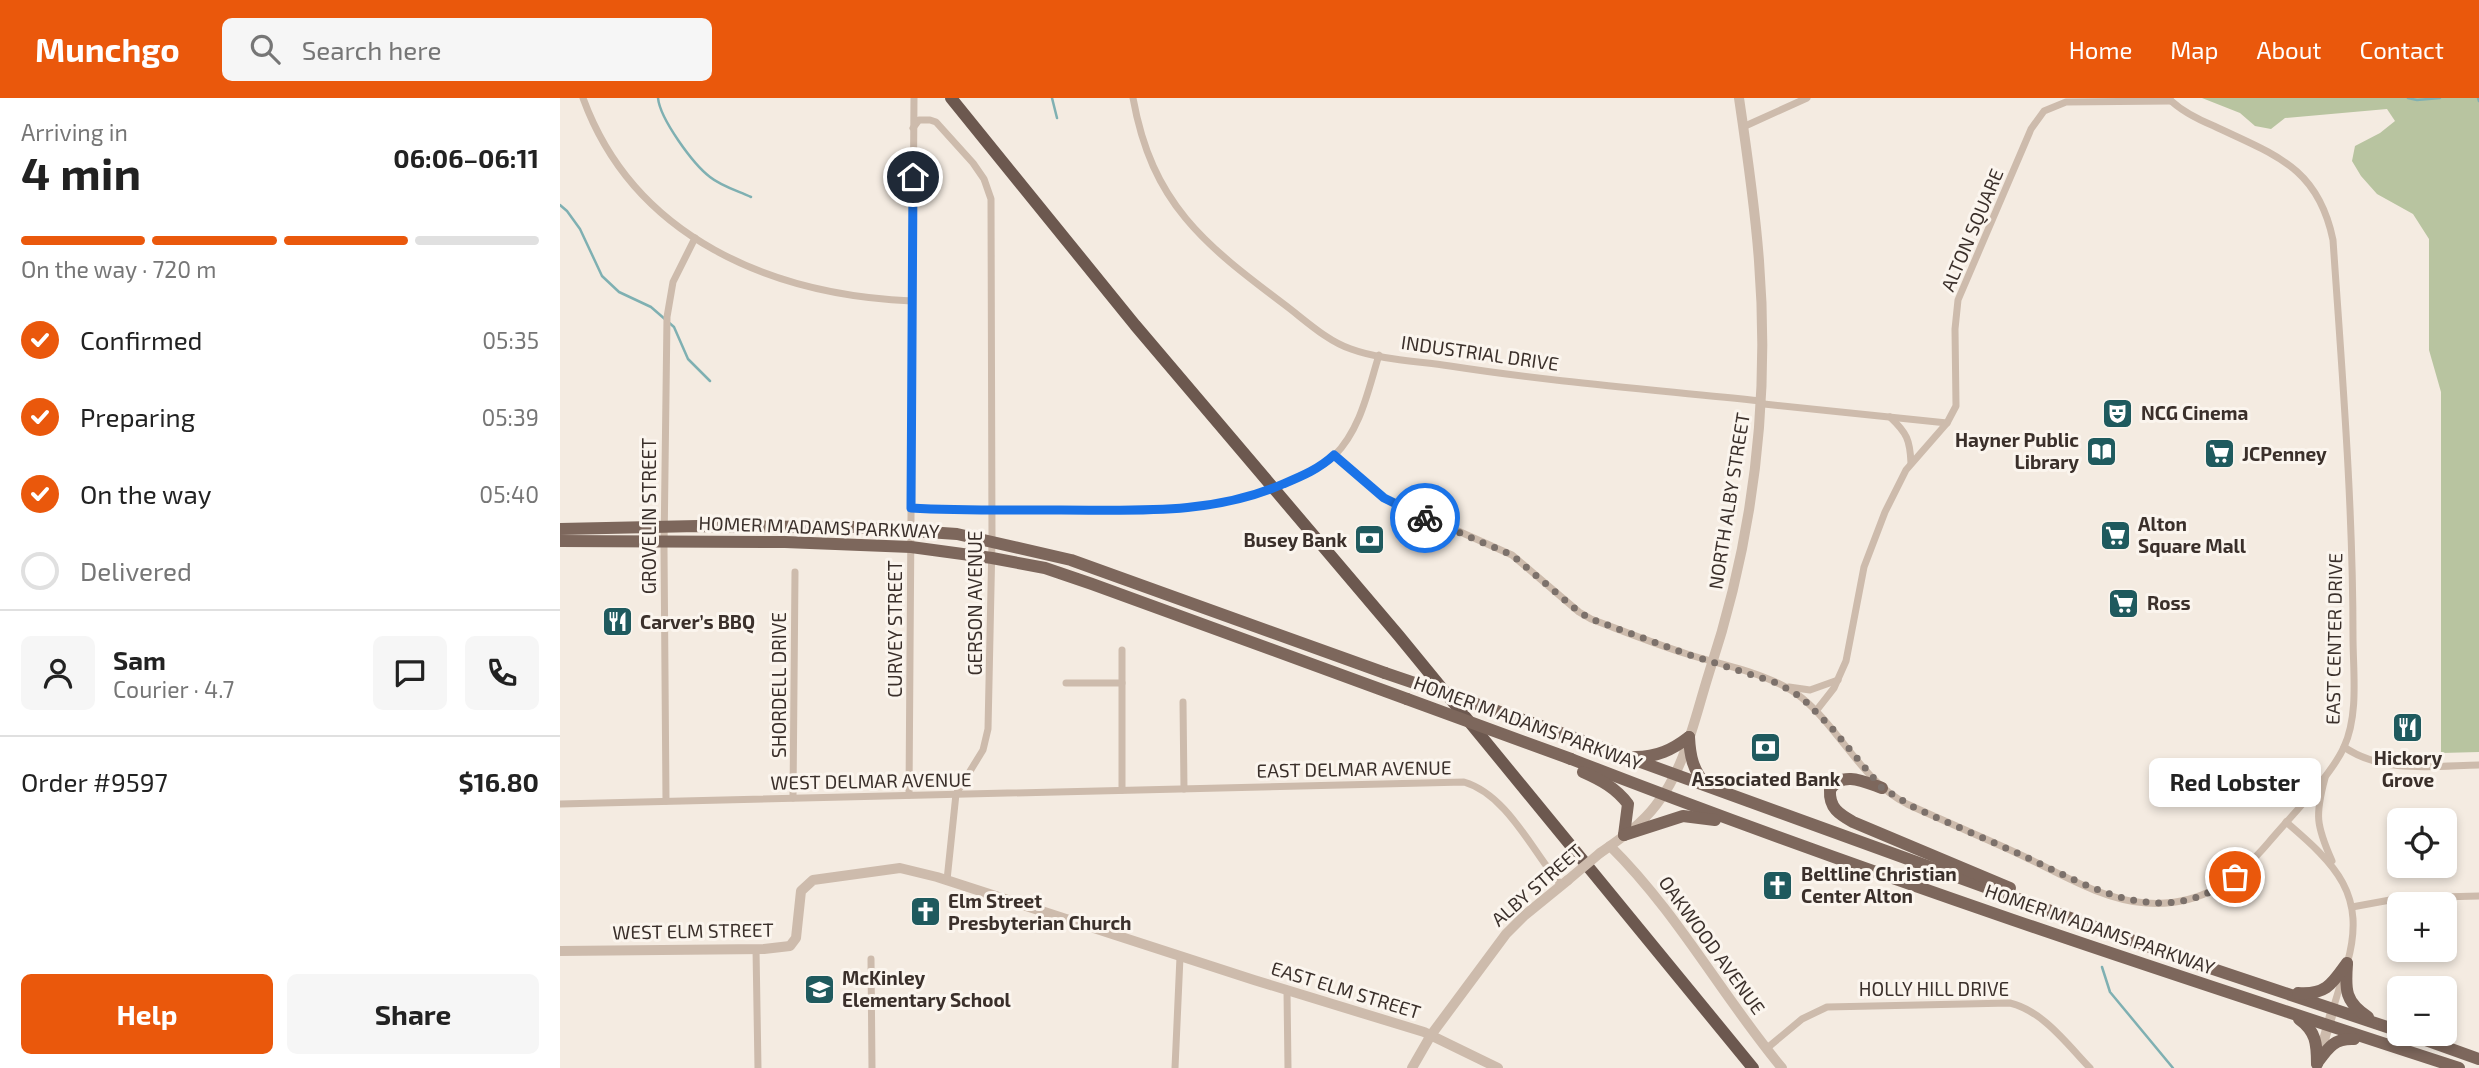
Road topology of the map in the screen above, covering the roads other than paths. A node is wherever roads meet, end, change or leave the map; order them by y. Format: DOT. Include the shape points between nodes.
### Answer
graph roads {
  1 [pos="583,98"];
  2 [pos="914,98"];
  3 [pos="951,98"];
  4 [pos="1133,98"];
  5 [pos="1739,98"];
  6 [pos="1807,98"];
  7 [pos="2169,99"];
  8 [pos="2112,100"];
  9 [pos="1743,127"];
  10 [pos="914,128"];
  11 [pos="695,238"];
  12 [pos="912,301"];
  13 [pos="1379,355"];
  14 [pos="1761,401"];
  15 [pos="1890,417"];
  16 [pos="1947,423"];
  17 [pos="1334,455"];
  18 [pos="1911,463"];
  19 [pos="1274,489"];
  20 [pos="911,508"];
  21 [pos="991,510"];
  22 [pos="665,527"];
  23 [pos="560,529"];
  24 [pos="911,530"];
  25 [pos="560,541"];
  26 [pos="664,541"];
  27 [pos="992,541"];
  28 [pos="911,547"];
  29 [pos="992,558"];
  30 [pos="795,572"];
  31 [pos="1122,650"];
  32 [pos="1713,662"];
  33 [pos="1839,680"];
  34 [pos="1122,683"];
  35 [pos="1066,684"];
  36 [pos="1781,685"];
  37 [pos="1183,702"];
  38 [pos="1816,711"];
  39 [pos="1689,737"];
  40 [pos="1537,747"];
  41 [pos="2344,747"];
  42 [pos="1622,756"];
  43 [pos="2479,765"];
  44 [pos="2326,773"];
  45 [pos="1675,776"];
  46 [pos="1709,788"];
  47 [pos="1882,788"];
  48 [pos="1184,789"];
  49 [pos="1122,790"];
  50 [pos="956,794"];
  51 [pos="909,795"];
  52 [pos="1663,795"];
  53 [pos="793,798"];
  54 [pos="666,801"];
  55 [pos="560,804"];
  56 [pos="2286,822"];
  57 [pos="1742,824"];
  58 [pos="1624,835"];
  59 [pos="1610,846"];
  60 [pos="2335,868"];
  61 [pos="947,880"];
  62 [pos="1565,883"];
  63 [pos="2479,896"];
  64 [pos="2352,907"];
  65 [pos="756,949"];
  66 [pos="560,951"];
  67 [pos="1180,957"];
  68 [pos="871,959"];
  69 [pos="2189,961"];
  70 [pos="2347,963"];
  71 [pos="1287,991"];
  72 [pos="2284,992"];
  73 [pos="2333,1009"];
  74 [pos="2280,1010"];
  75 [pos="2377,1023"];
  76 [pos="2329,1026"];
  77 [pos="2387,1027"];
  78 [pos="1431,1035"];
  79 [pos="2375,1041"];
  80 [pos="2443,1046"];
  81 [pos="1766,1049"];
  82 [pos="2479,1059"];
  83 [pos="2316,1066"];
  84 [pos="758,1068"];
  85 [pos="872,1068"];
  86 [pos="1175,1068"];
  87 [pos="1288,1068"];
  88 [pos="1412,1068"];
  89 [pos="1498,1068"];
  90 [pos="1753,1068"];
  91 [pos="1782,1068"];
  92 [pos="2091,1068"];
  93 [pos="2459,1068"];
  1 -- 11 [label="street" via="600,139 626,177 656,209"];
  2 -- 10 [label="street, CURVEY STREET"];
  3 -- 19 [label="highway"];
  4 -- 13 [label="street, INDUSTRIAL DRIVE" via="1157,175 1179,211 1208,244 1343,346"];
  5 -- 9 [label="street, NORTH ALBY STREET"];
  6 -- 9 [label="street"];
  7 -- 8 [label="street, ALTON SQUARE"];
  7 -- 41 [label="street, EAST CENTER DRIVE" via="2197,119 2268,152 2298,172 2317,194 2330,227 2352,547 2353,705"];
  8 -- 16 [label="street, ALTON SQUARE" via="2056,105 2044,111 2031,129 1958,300 1957,397"];
  9 -- 14 [label="street, NORTH ALBY STREET" via="1762,305"];
  10 -- 12 [label="street, CURVEY STREET"];
  10 -- 21 [label="street, GERSON AVENUE" via="919,120 936,122 973,163 989,192 993,220"];
  11 -- 12 [label="street" via="742,264 799,285 851,296"];
  11 -- 22 [label="street, GROVELIN STREET" via="673,282 667,317"];
  12 -- 20 [label="street, CURVEY STREET"];
  13 -- 14 [label="street, INDUSTRIAL DRIVE" via="1518,376"];
  13 -- 17 [label="street" via="1359,419"];
  14 -- 15 [label="street, INDUSTRIAL DRIVE"];
  14 -- 32 [label="street, NORTH ALBY STREET" via="1746,530"];
  15 -- 16 [label="street, INDUSTRIAL DRIVE"];
  15 -- 18 [label="street" via="1908,438"];
  16 -- 18 [label="street, ALTON SQUARE"];
  17 -- 19 [label="street" via="1312,472"];
  17 -- 32 [label="street, EAST CENTER DRIVE" via="1384,498 1512,555 1579,612"];
  18 -- 33 [label="street, ALTON SQUARE" via="1868,556"];
  19 -- 21 [label="street" via="1198,508"];
  19 -- 90 [label="highway"];
  20 -- 21 [label="street"];
  20 -- 24 [label="street, CURVEY STREET"];
  21 -- 27 [label="street, GERSON AVENUE"];
  22 -- 23 [label="main road, HOMER M ADAMS PARKWAY"];
  22 -- 24 [label="main road, HOMER M ADAMS PARKWAY"];
  22 -- 26 [label="street, GROVELIN STREET"];
  24 -- 27 [label="main road, HOMER M ADAMS PARKWAY"];
  24 -- 28 [label="street, CURVEY STREET"];
  25 -- 26 [label="main road, HOMER M ADAMS PARKWAY"];
  26 -- 28 [label="main road, HOMER M ADAMS PARKWAY"];
  26 -- 54 [label="street, GROVELIN STREET"];
  27 -- 29 [label="street, GERSON AVENUE"];
  27 -- 42 [label="main road, HOMER M ADAMS PARKWAY, bridge" via="1071,560"];
  28 -- 29 [label="main road, HOMER M ADAMS PARKWAY"];
  28 -- 51 [label="street, CURVEY STREET"];
  29 -- 40 [label="main road, HOMER M ADAMS PARKWAY, bridge" via="1092,584"];
  29 -- 50 [label="street, GERSON AVENUE" via="987,738"];
  30 -- 53 [label="street, SHORDELL DRIVE"];
  31 -- 34 [label="street"];
  32 -- 36 [label="street, EAST CENTER DRIVE"];
  32 -- 39 [label="street, NORTH ALBY STREET"];
  33 -- 36 [label="street" via="1810,690"];
  33 -- 38 [label="street, ALTON SQUARE"];
  34 -- 35 [label="street"];
  34 -- 49 [label="street"];
  36 -- 38 [label="street, EAST CENTER DRIVE"];
  37 -- 48 [label="street"];
  38 -- 47 [label="street, EAST CENTER DRIVE"];
  39 -- 42 [label="main road" via="1672,750 1649,757"];
  39 -- 45 [label="street, NORTH ALBY STREET"];
  39 -- 46 [label="main road" via="1696,774"];
  40 -- 52 [label="main road, HOMER M ADAMS PARKWAY, bridge"];
  40 -- 58 [label="main road" via="1621,794 1628,804"];
  41 -- 43 [label="street" via="2385,764"];
  41 -- 44 [label="street, EAST CENTER DRIVE"];
  42 -- 45 [label="main road, HOMER M ADAMS PARKWAY"];
  44 -- 56 [label="street, EAST CENTER DRIVE"];
  44 -- 60 [label="street" via="2318,824"];
  45 -- 46 [label="main road, HOMER M ADAMS PARKWAY"];
  45 -- 52 [label="street, ALBY STREET"];
  46 -- 69 [label="main road, HOMER M ADAMS PARKWAY"];
  47 -- 56 [label="street, EAST CENTER DRIVE" via="1915,808 2082,883 2146,903 2176,902 2230,881"];
  47 -- 69 [label="main road" via="1843,779 1833,785 1829,797 1836,811 1853,822"];
  48 -- 49 [label="street, WEST DELMAR AVENUE"];
  48 -- 62 [label="street, EAST DELMAR AVENUE" via="1464,782 1483,790 1503,807"];
  49 -- 50 [label="street, WEST DELMAR AVENUE"];
  50 -- 51 [label="street, WEST DELMAR AVENUE"];
  50 -- 61 [label="street, GERSON AVENUE"];
  51 -- 53 [label="street, WEST DELMAR AVENUE"];
  52 -- 57 [label="main road, HOMER M ADAMS PARKWAY"];
  52 -- 58 [label="street, ALBY STREET"];
  53 -- 54 [label="street, WEST DELMAR AVENUE"];
  54 -- 55 [label="street, WEST DELMAR AVENUE"];
  56 -- 60 [label="street"];
  57 -- 58 [label="main road" via="1683,816"];
  57 -- 74 [label="main road, HOMER M ADAMS PARKWAY"];
  58 -- 59 [label="street, ALBY STREET"];
  59 -- 62 [label="street, ALBY STREET, bridge"];
  59 -- 81 [label="street, OAKWOOD AVENUE" via="1650,889"];
  60 -- 64 [label="street"];
  61 -- 65 [label="street, WEST ELM STREET" via="900,868 813,880 800,896 793,944"];
  61 -- 67 [label="street, WEST ELM STREET"];
  62 -- 78 [label="street, ALBY STREET" via="1506,934"];
  63 -- 64 [label="street" via="2401,898"];
  64 -- 70 [label="street"];
  65 -- 66 [label="street, WEST ELM STREET"];
  65 -- 84 [label="street"];
  67 -- 71 [label="street, EAST ELM STREET"];
  67 -- 86 [label="street"];
  68 -- 85 [label="street"];
  69 -- 72 [label="main road, HOMER M ADAMS PARKWAY"];
  70 -- 72 [label="main road" via="2323,991"];
  70 -- 73 [label="street"];
  70 -- 75 [label="main road" via="2351,1003"];
  71 -- 78 [label="street, EAST ELM STREET"];
  71 -- 87 [label="street"];
  72 -- 73 [label="main road, HOMER M ADAMS PARKWAY"];
  73 -- 75 [label="main road, HOMER M ADAMS PARKWAY"];
  73 -- 76 [label="street"];
  74 -- 76 [label="main road, HOMER M ADAMS PARKWAY"];
  74 -- 83 [label="main road" via="2301,1020 2316,1038"];
  75 -- 77 [label="main road, HOMER M ADAMS PARKWAY"];
  76 -- 79 [label="main road, HOMER M ADAMS PARKWAY"];
  76 -- 83 [label="street"];
  78 -- 88 [label="street, ALBY STREET"];
  78 -- 89 [label="street, EAST ELM STREET"];
  79 -- 83 [label="main road" via="2340,1038"];
  79 -- 93 [label="main road, HOMER M ADAMS PARKWAY"];
  80 -- 82 [label="main road"];
  81 -- 91 [label="street, OAKWOOD AVENUE"];
  81 -- 92 [label="street, HOLLY HILL DRIVE" via="1802,1019 1826,1007 2010,1003 2040,1018"];
}
